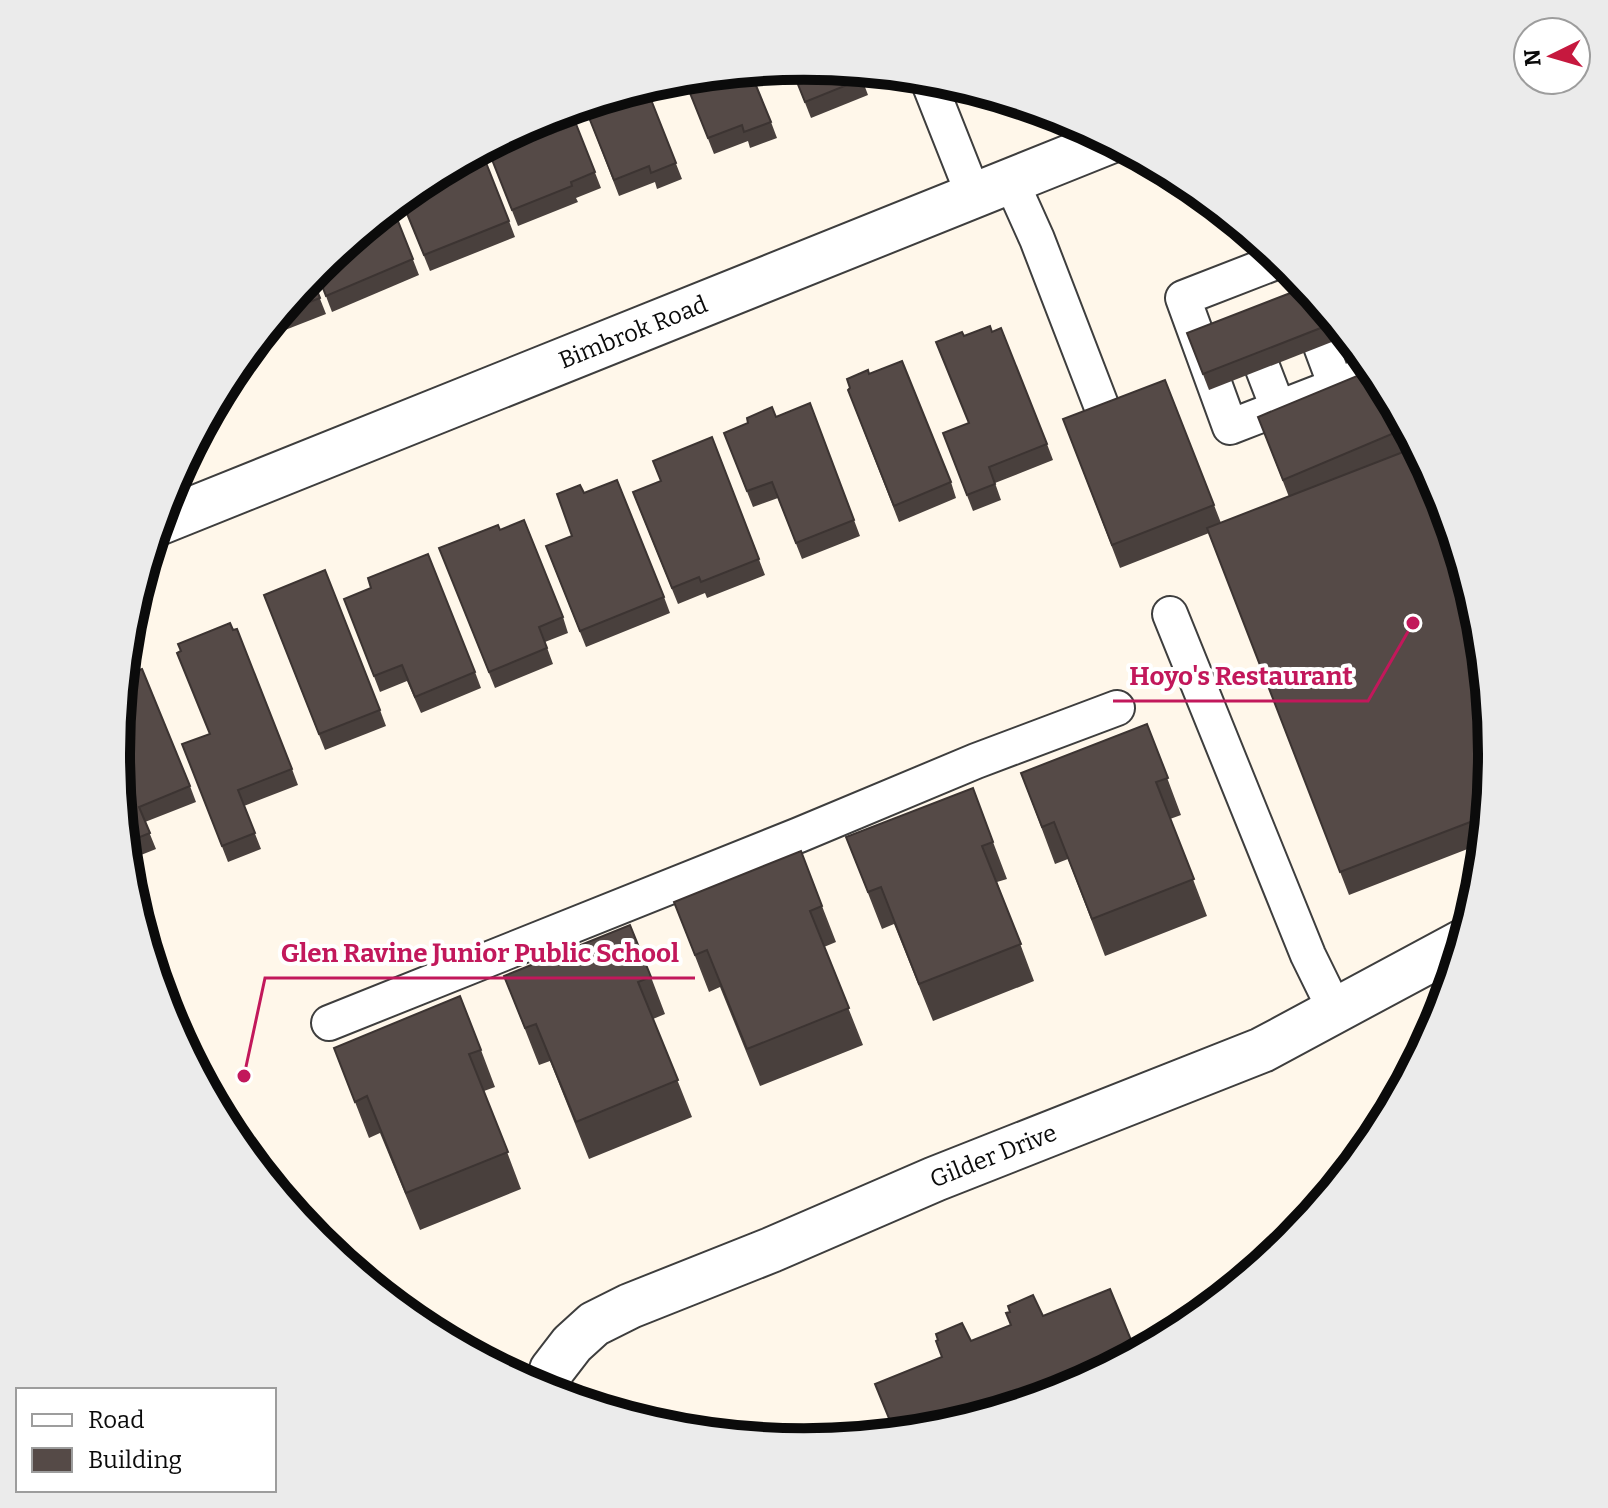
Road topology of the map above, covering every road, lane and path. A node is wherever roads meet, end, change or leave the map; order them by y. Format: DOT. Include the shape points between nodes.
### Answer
graph roads {
  1 [pos="936,93"];
  2 [pos="1095,147"];
  3 [pos="992,187"];
  4 [pos="1270,267"];
  5 [pos="1321,346"];
  6 [pos="1263,369"];
  7 [pos="1361,376"];
  8 [pos="1336,386"];
  9 [pos="1101,405"];
  10 [pos="1278,408"];
  11 [pos="173,517"];
  12 [pos="1170,614"];
  13 [pos="1117,708"];
  14 [pos="1448,950"];
  15 [pos="1335,1010"];
  16 [pos="329,1023"];
  17 [pos="549,1378"];
  1 -- 3 [label="lane"];
  2 -- 3 [label="street, Bimbrok Road"];
  3 -- 9 [label="lane" via="1037,239"];
  3 -- 11 [label="street, Bimbrok Road"];
  4 -- 10 [label="lane" via="1235,292 1183,298 1230,427"];
  5 -- 8 [label="lane"];
  6 -- 10 [label="lane"];
  7 -- 8 [label="lane"];
  8 -- 10 [label="lane"];
  12 -- 15 [label="lane"];
  13 -- 16 [label="lane"];
  14 -- 15 [label="street, Gilder Drive"];
  15 -- 17 [label="street, Gilder Drive" via="1262,1050 630,1306 594,1324 572,1344"];
}
